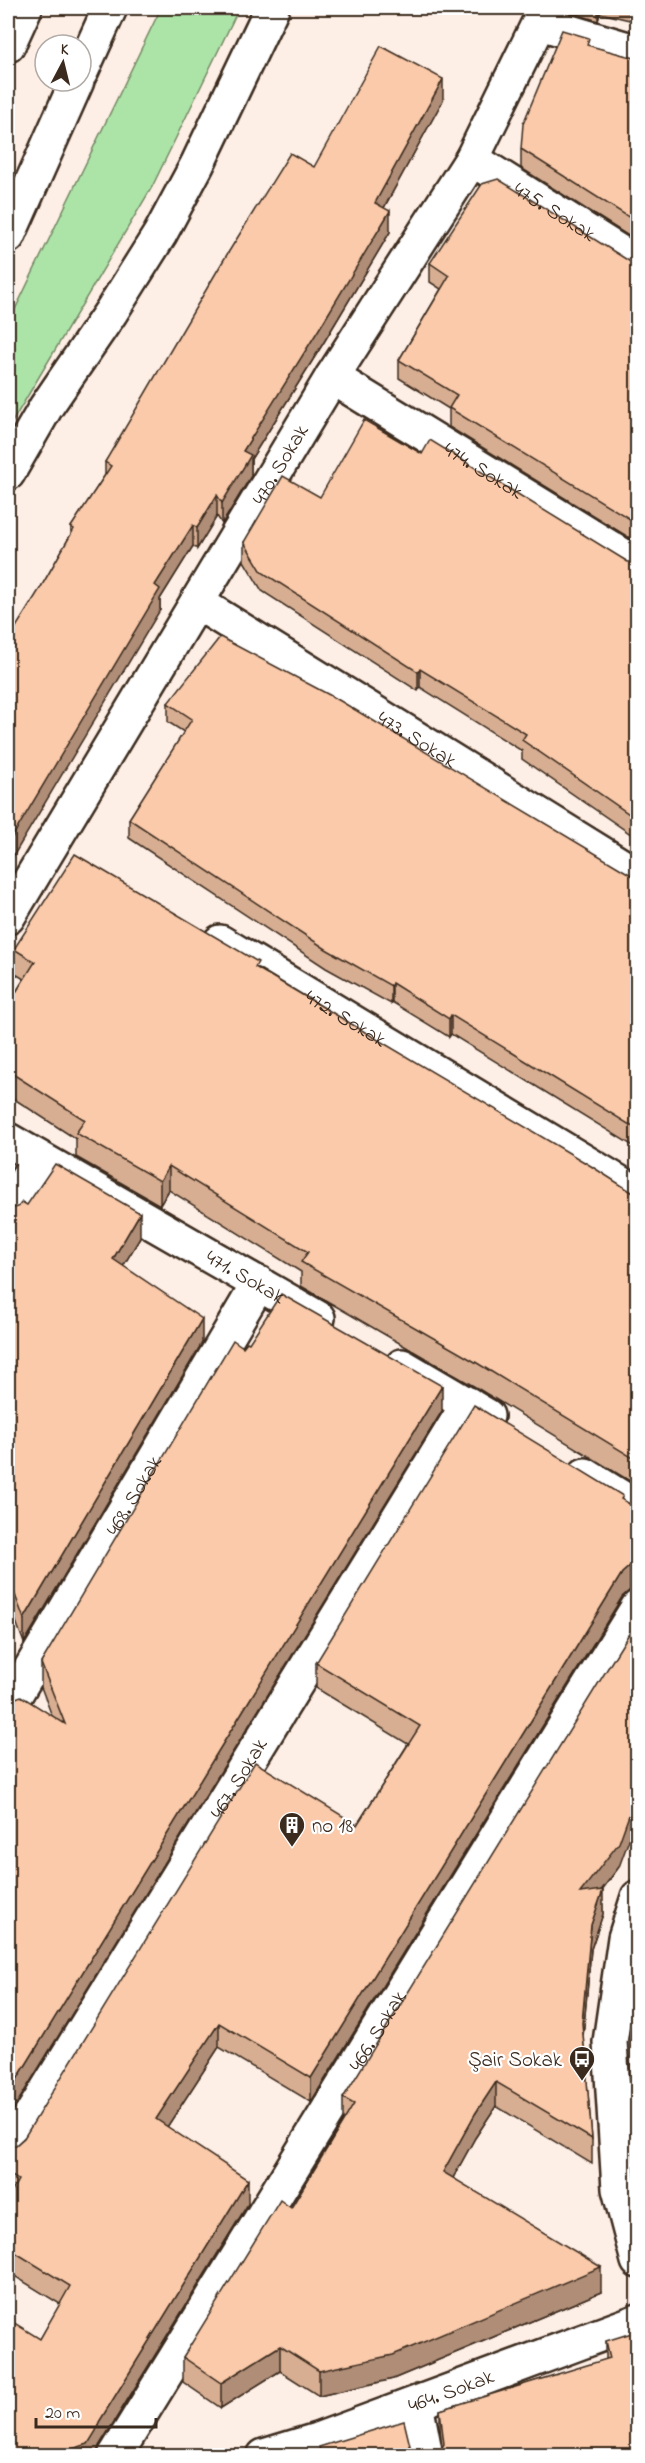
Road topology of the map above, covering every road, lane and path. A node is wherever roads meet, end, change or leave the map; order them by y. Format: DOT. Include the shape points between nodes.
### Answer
graph roads {
  1 [pos="25,8"];
  2 [pos="110,8"];
  3 [pos="272,8"];
  4 [pos="543,15"];
  5 [pos="8,45"];
  6 [pos="93,46"];
  7 [pos="638,52"];
  8 [pos="72,93"];
  9 [pos="472,159"];
  10 [pos="8,236"];
  11 [pos="638,264"];
  12 [pos="332,377"];
  13 [pos="8,473"];
  14 [pos="638,565"];
  15 [pos="198,603"];
  16 [pos="638,876"];
  17 [pos="8,917"];
  18 [pos="197,929"];
  19 [pos="8,1140"];
  20 [pos="37,1159"];
  21 [pos="638,1194"];
  22 [pos="8,1215"];
  23 [pos="259,1283"];
  24 [pos="349,1335"];
  25 [pos="379,1352"];
  26 [pos="468,1404"];
  27 [pos="508,1429"];
  28 [pos="558,1459"];
  29 [pos="638,1508"];
  30 [pos="638,1606"];
  31 [pos="8,1707"];
  32 [pos="638,1897"];
  33 [pos="8,2153"];
  34 [pos="638,2261"];
  35 [pos="638,2321"];
  36 [pos="416,2404"];
  37 [pos="115,2456"];
  38 [pos="264,2456"];
  39 [pos="426,2456"];
  1 -- 5 [label="main road"];
  2 -- 6 [label="main road"];
  3 -- 13 [label="main road" via="160,234"];
  4 -- 7 [label="main road"];
  4 -- 9 [label="main road, 470. Sokak"];
  8 -- 10 [label="main road"];
  9 -- 11 [label="main road, 475. Sokak"];
  9 -- 12 [label="main road, 470. Sokak"];
  12 -- 14 [label="main road, 474. Sokak"];
  12 -- 15 [label="main road, 470. Sokak"];
  15 -- 16 [label="main road, 473. Sokak"];
  15 -- 17 [label="main road, 470. Sokak" via="64,848"];
  18 -- 21 [label="main road, 472. Sokak"];
  19 -- 20 [label="main road, 471. Sokak"];
  20 -- 22 [label="main road"];
  20 -- 23 [label="main road, 471. Sokak"];
  23 -- 24 [label="main road, 471. Sokak"];
  23 -- 31 [label="main road, 468. Sokak"];
  25 -- 26 [label="main road"];
  26 -- 27 [label="main road"];
  26 -- 33 [label="main road, 467. Sokak"];
  28 -- 29 [label="main road"];
  30 -- 37 [label="main road, 466. Sokak"];
  32 -- 34 [label="main road" via="625,1938 610,2042 619,2189"];
  35 -- 36 [label="main road, 464. Sokak"];
  36 -- 38 [label="main road, 464. Sokak"];
  36 -- 39 [label="main road"];
}
